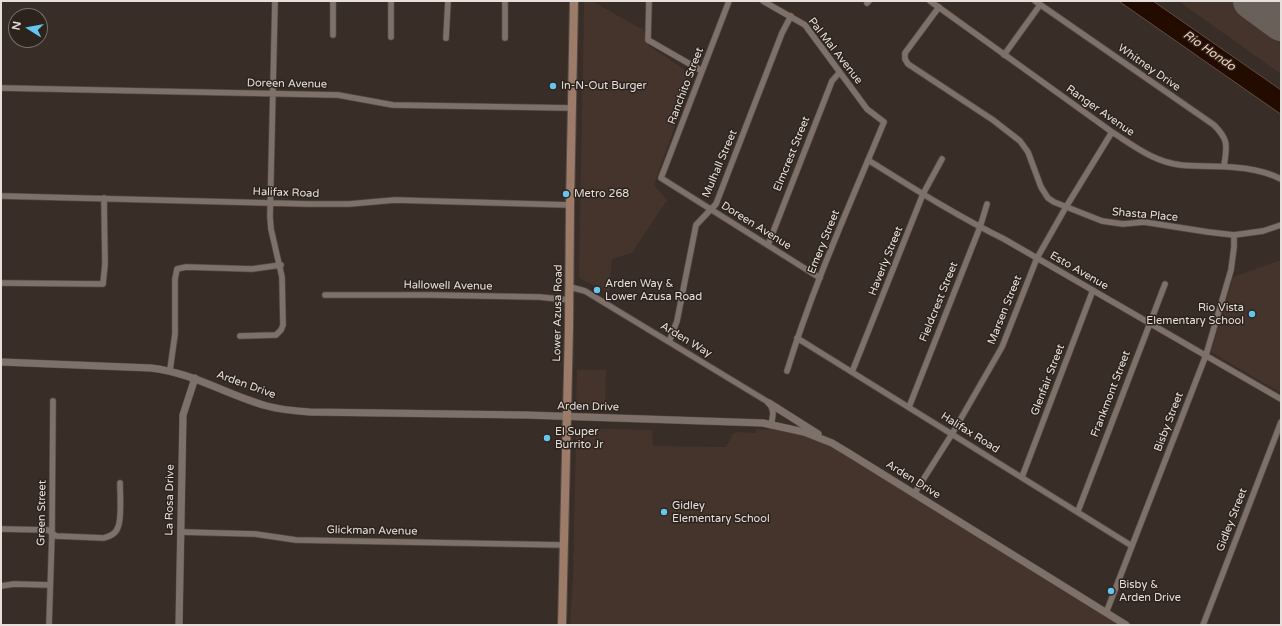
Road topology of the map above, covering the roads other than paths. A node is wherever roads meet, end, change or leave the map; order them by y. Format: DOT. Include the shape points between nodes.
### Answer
graph roads {
  1 [pos="275,1"];
  2 [pos="333,1"];
  3 [pos="391,1"];
  4 [pos="448,1"];
  5 [pos="505,1"];
  6 [pos="574,1"];
  7 [pos="649,1"];
  8 [pos="729,1"];
  9 [pos="763,1"];
  10 [pos="930,1"];
  11 [pos="1035,1"];
  12 [pos="1040,5"];
  13 [pos="939,7"];
  14 [pos="791,16"];
  15 [pos="333,35"];
  16 [pos="391,37"];
  17 [pos="446,38"];
  18 [pos="505,38"];
  19 [pos="1004,55"];
  20 [pos="702,71"];
  21 [pos="840,73"];
  22 [pos="1,88"];
  23 [pos="272,94"];
  24 [pos="572,108"];
  25 [pos="884,122"];
  26 [pos="1112,132"];
  27 [pos="942,159"];
  28 [pos="868,160"];
  29 [pos="1224,166"];
  30 [pos="661,178"];
  31 [pos="1281,179"];
  32 [pos="923,194"];
  33 [pos="1,196"];
  34 [pos="104,198"];
  35 [pos="270,203"];
  36 [pos="987,204"];
  37 [pos="570,205"];
  38 [pos="1066,207"];
  39 [pos="710,209"];
  40 [pos="1281,225"];
  41 [pos="980,227"];
  42 [pos="1234,234"];
  43 [pos="768,245"];
  44 [pos="1037,258"];
  45 [pos="281,265"];
  46 [pos="820,278"];
  47 [pos="1,283"];
  48 [pos="1165,284"];
  49 [pos="570,287"];
  50 [pos="1093,290"];
  51 [pos="325,295"];
  52 [pos="570,300"];
  53 [pos="1149,323"];
  54 [pos="240,336"];
  55 [pos="797,338"];
  56 [pos="669,342"];
  57 [pos="1206,355"];
  58 [pos="1,362"];
  59 [pos="170,370"];
  60 [pos="787,370"];
  61 [pos="852,372"];
  62 [pos="195,378"];
  63 [pos="1281,399"];
  64 [pos="53,401"];
  65 [pos="769,403"];
  66 [pos="908,407"];
  67 [pos="567,417"];
  68 [pos="1281,422"];
  69 [pos="771,425"];
  70 [pos="952,434"];
  71 [pos="832,443"];
  72 [pos="1022,477"];
  73 [pos="120,483"];
  74 [pos="914,494"];
  75 [pos="1078,511"];
  76 [pos="1,529"];
  77 [pos="180,532"];
  78 [pos="52,533"];
  79 [pos="564,545"];
  80 [pos="1132,546"];
  81 [pos="50,585"];
  82 [pos="1,586"];
  83 [pos="1106,613"];
  84 [pos="49,625"];
  85 [pos="179,625"];
  86 [pos="562,625"];
  87 [pos="1126,625"];
  88 [pos="1203,625"];
  1 -- 23 [label="street"];
  2 -- 15 [label="street"];
  3 -- 16 [label="street"];
  4 -- 17 [label="street"];
  5 -- 18 [label="street"];
  6 -- 24 [label="main road, Lower Azusa Road"];
  7 -- 20 [label="street" via="648,40"];
  8 -- 20 [label="street, Ranchito Street"];
  9 -- 14 [label="street, Pal Mal Avenue"];
  10 -- 13 [label="street, Ranger Avenue"];
  11 -- 12 [label="street, Whitney Drive"];
  12 -- 19 [label="street"];
  12 -- 29 [label="street, Whitney Drive" via="1222,132 1226,140"];
  13 -- 19 [label="street, Ranger Avenue"];
  13 -- 38 [label="street, Shasta Place" via="905,53 908,64 993,120 1020,141 1028,152 1041,187 1048,198"];
  14 -- 21 [label="street, Pal Mal Avenue" via="805,25"];
  14 -- 39 [label="street, Mulhall Street" via="782,33 716,204"];
  19 -- 26 [label="street, Ranger Avenue"];
  20 -- 30 [label="street, Ranchito Street"];
  21 -- 25 [label="street, Pal Mal Avenue" via="867,109"];
  21 -- 43 [label="street, Elmcrest Street" via="832,81"];
  22 -- 23 [label="street, Doreen Avenue"];
  23 -- 24 [label="street, Doreen Avenue" via="338,95 393,105"];
  23 -- 35 [label="street"];
  24 -- 37 [label="main road, Lower Azusa Road"];
  25 -- 28 [label="street, Emery Street"];
  26 -- 29 [label="street, Ranger Avenue" via="1142,152 1167,162 1181,165"];
  26 -- 38 [label="street, Marsen Street"];
  27 -- 32 [label="street, Haverly Street"];
  28 -- 32 [label="street, Esto Avenue"];
  28 -- 46 [label="street, Emery Street"];
  29 -- 31 [label="street, Ranger Avenue" via="1264,172"];
  30 -- 39 [label="street, Doreen Avenue"];
  32 -- 41 [label="street, Esto Avenue"];
  32 -- 61 [label="street, Haverly Street"];
  33 -- 34 [label="street, Halifax Road"];
  34 -- 35 [label="street, Halifax Road"];
  34 -- 47 [label="street" via="102,284"];
  35 -- 37 [label="street, Halifax Road" via="332,204 394,200"];
  35 -- 45 [label="street" via="271,229"];
  36 -- 41 [label="street, Fieldcrest Street"];
  37 -- 49 [label="main road, Lower Azusa Road"];
  38 -- 42 [label="street, Shasta Place" via="1102,221 1123,224 1144,222"];
  38 -- 44 [label="street, Marsen Street"];
  39 -- 43 [label="street, Doreen Avenue"];
  39 -- 56 [label="street, Mulhall Street" via="696,224 677,321"];
  40 -- 42 [label="street, Shasta Place" via="1263,231"];
  41 -- 44 [label="street, Esto Avenue"];
  41 -- 66 [label="street, Fieldcrest Street"];
  42 -- 57 [label="street, Bisby Street" via="1231,270"];
  43 -- 46 [label="street, Doreen Avenue"];
  44 -- 50 [label="street, Esto Avenue"];
  44 -- 70 [label="street, Marsen Street" via="1002,347"];
  45 -- 54 [label="street" via="281,330 276,335"];
  45 -- 59 [label="street" via="252,269 177,269 175,334"];
  46 -- 55 [label="street, Emery Street"];
  48 -- 53 [label="street, Frankmont Street"];
  49 -- 52 [label="main road, Lower Azusa Road"];
  49 -- 56 [label="street, Arden Way" via="585,291"];
  50 -- 53 [label="street, Esto Avenue"];
  50 -- 72 [label="street, Glenfair Street"];
  51 -- 52 [label="street, Hallowell Avenue" via="540,297"];
  52 -- 67 [label="main road, Lower Azusa Road"];
  53 -- 57 [label="street, Esto Avenue"];
  53 -- 75 [label="street, Frankmont Street"];
  55 -- 60 [label="street, Emery Street"];
  55 -- 61 [label="street, Halifax Road"];
  56 -- 65 [label="street, Arden Way"];
  57 -- 63 [label="street, Esto Avenue"];
  57 -- 80 [label="street, Bisby Street"];
  58 -- 59 [label="street, Arden Drive"];
  59 -- 62 [label="street, Arden Drive"];
  61 -- 66 [label="street, Halifax Road"];
  62 -- 67 [label="street, Arden Drive" via="267,406 285,410"];
  62 -- 77 [label="street, La Rosa Drive" via="183,415"];
  64 -- 78 [label="street, Green Street"];
  65 -- 69 [label="street" via="774,412"];
  65 -- 71 [label="street"];
  66 -- 70 [label="street, Halifax Road"];
  67 -- 69 [label="street, Arden Drive" via="748,422"];
  67 -- 79 [label="main road, Lower Azusa Road"];
  68 -- 88 [label="street, Gidley Street"];
  69 -- 71 [label="street, Arden Drive" via="804,432"];
  70 -- 72 [label="street, Halifax Road"];
  70 -- 74 [label="street, Marsen Street"];
  71 -- 74 [label="street, Arden Drive"];
  72 -- 75 [label="street, Halifax Road"];
  73 -- 78 [label="street" via="120,519 114,534 104,538 56,536"];
  74 -- 83 [label="street, Arden Drive"];
  75 -- 80 [label="street, Halifax Road"];
  76 -- 78 [label="street" via="48,530"];
  77 -- 79 [label="street, Glickman Avenue" via="255,534 296,540"];
  77 -- 85 [label="street, La Rosa Drive"];
  78 -- 81 [label="street, Green Street"];
  79 -- 86 [label="main road, Lower Azusa Road"];
  80 -- 83 [label="street, Bisby Street"];
  81 -- 82 [label="street"];
  81 -- 84 [label="street, Green Street"];
  83 -- 87 [label="street, Arden Drive"];
}
